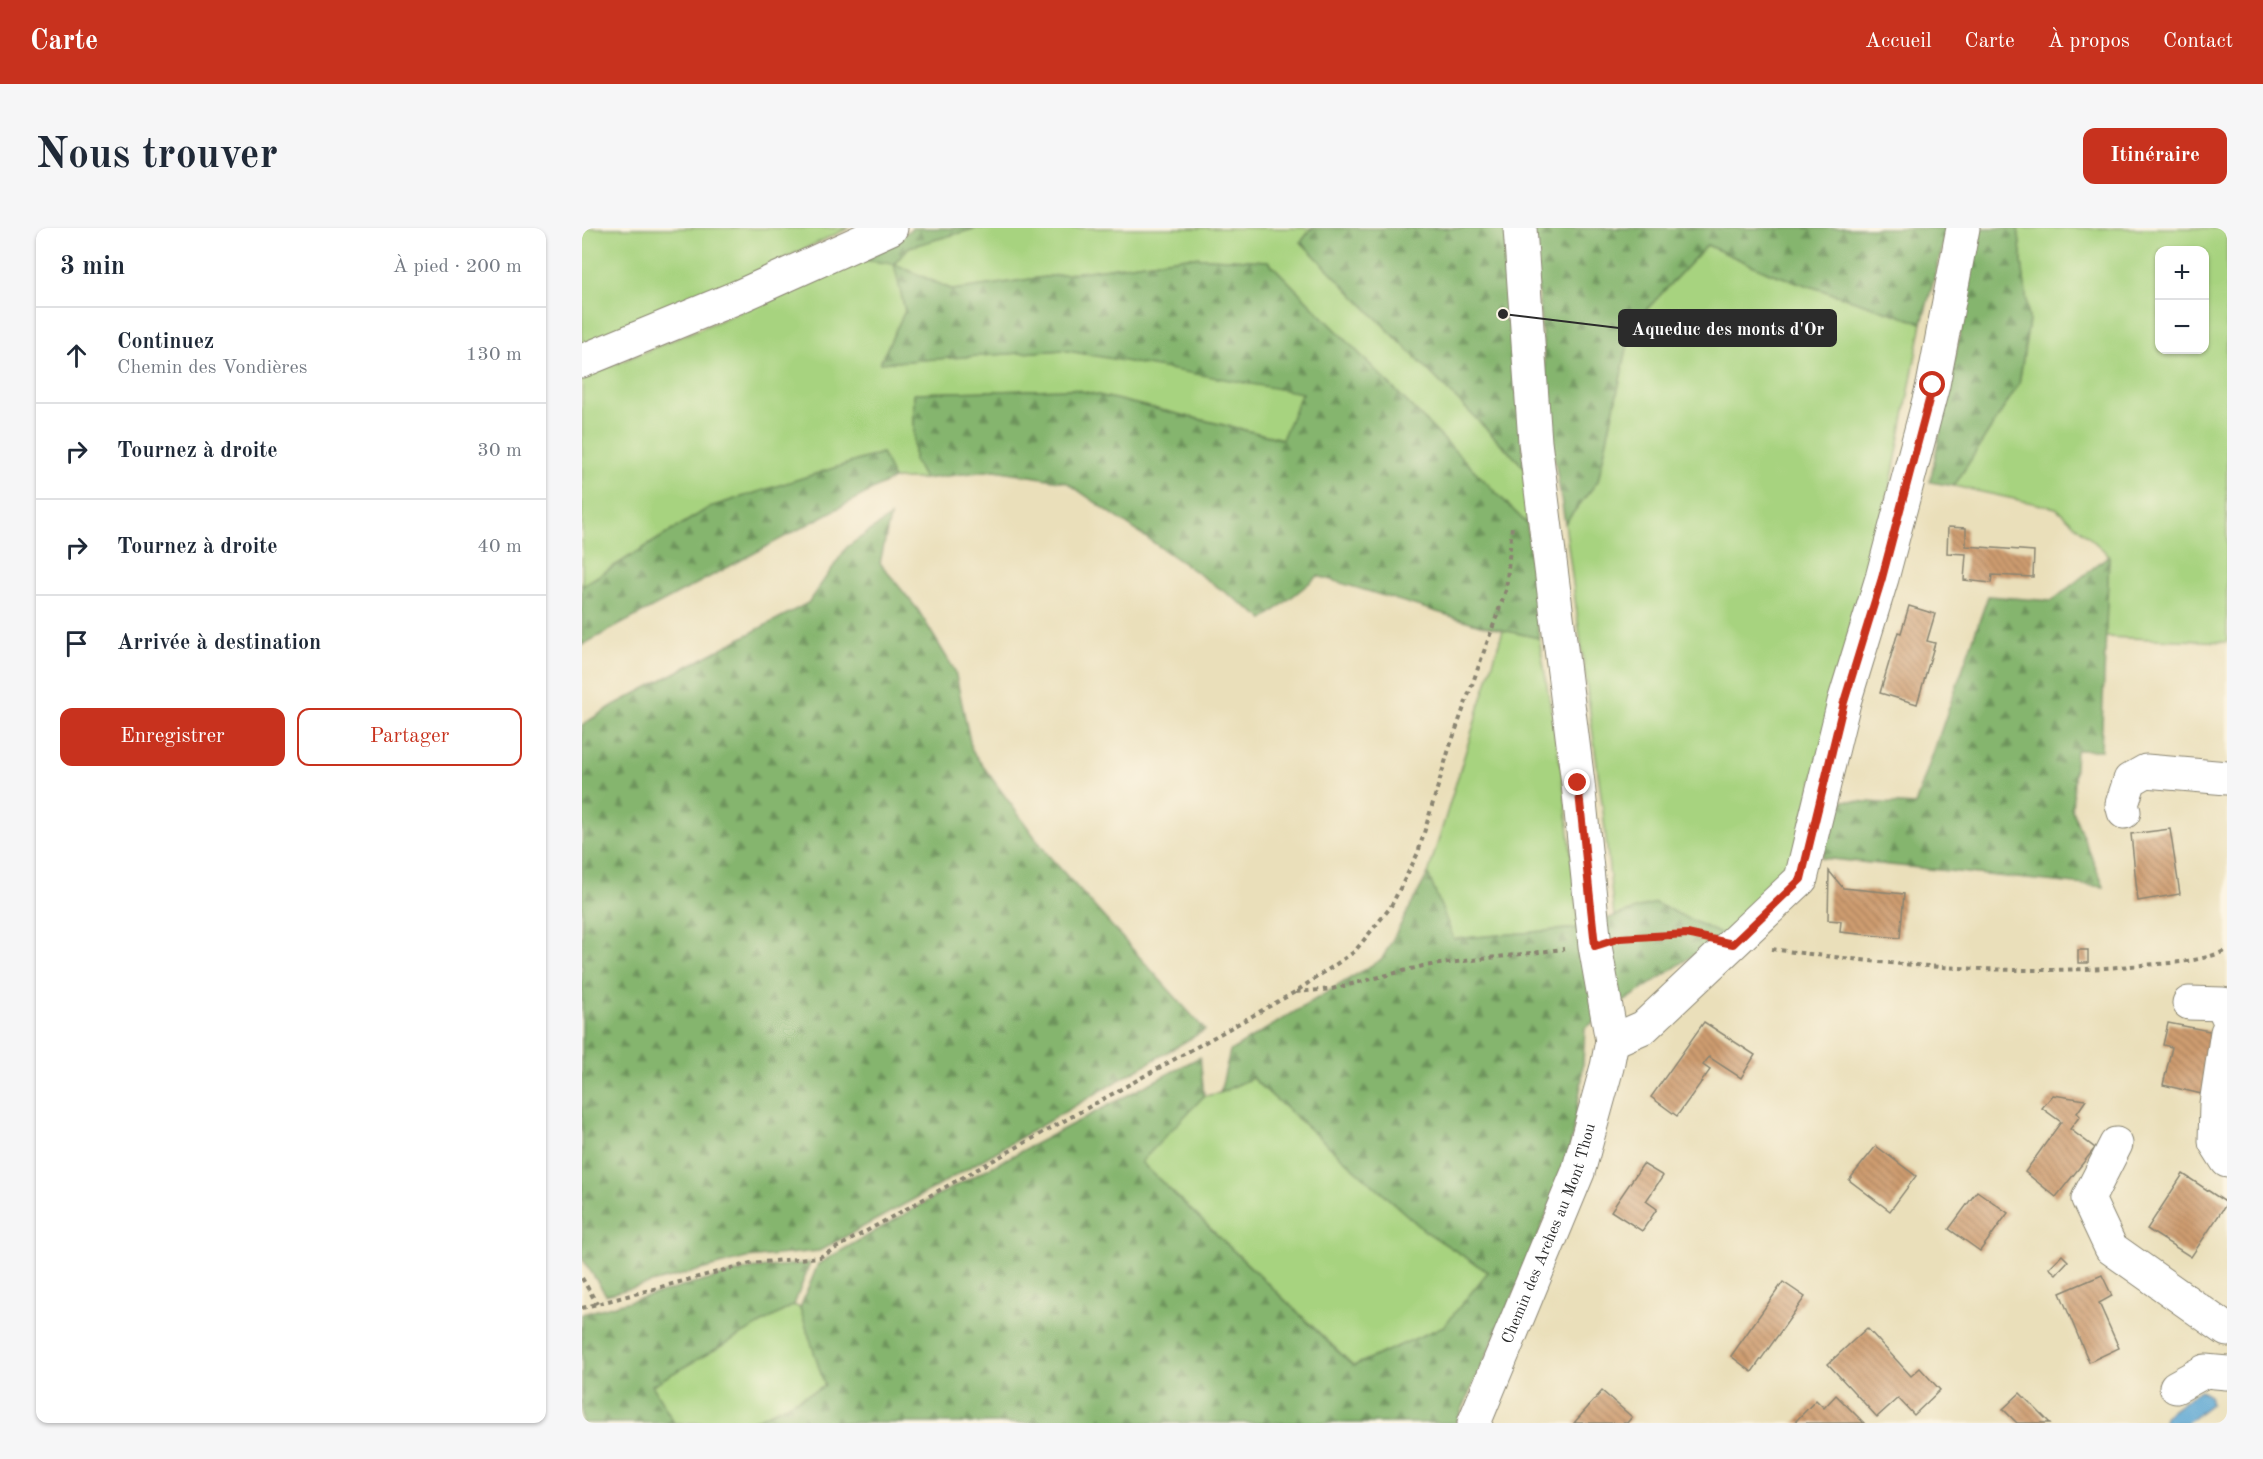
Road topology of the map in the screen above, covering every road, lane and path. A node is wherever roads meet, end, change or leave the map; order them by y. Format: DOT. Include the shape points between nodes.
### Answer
graph roads {
  1 [pos="891,228"];
  2 [pos="1520,228"];
  3 [pos="1963,228"];
  4 [pos="582,361"];
  5 [pos="1513,514"];
  6 [pos="2227,777"];
  7 [pos="2124,812"];
  8 [pos="1733,944"];
  9 [pos="1595,946"];
  10 [pos="2227,950"];
  11 [pos="1294,992"];
  12 [pos="2189,1003"];
  13 [pos="2227,1015"];
  14 [pos="2227,1032"];
  15 [pos="1612,1041"];
  16 [pos="2116,1143"];
  17 [pos="2227,1161"];
  18 [pos="582,1278"];
  19 [pos="597,1304"];
  20 [pos="582,1308"];
  21 [pos="2227,1330"];
  22 [pos="2227,1373"];
  23 [pos="2176,1387"];
  24 [pos="1474,1423"];
  1 -- 4 [label="street" via="740,297"];
  2 -- 9 [label="street" via="1535,442"];
  3 -- 8 [label="street" via="1933,385 1882,578 1844,702 1801,879"];
  5 -- 11 [label="path" via="1506,590 1449,749 1419,853 1390,908 1354,952"];
  6 -- 7 [label="street" via="2146,771 2130,780 2122,804"];
  8 -- 9 [label="path" via="1687,934 1620,938"];
  8 -- 10 [label="path" via="1851,960 2090,970 2206,960"];
  8 -- 15 [label="street" via="1644,1027"];
  9 -- 11 [label="path" via="1423,966 1332,989"];
  9 -- 15 [label="street"];
  11 -- 19 [label="path" via="820,1257 751,1263"];
  12 -- 13 [label="street" via="2223,1004"];
  14 -- 17 [label="street" via="2216,1104 2215,1142"];
  15 -- 24 [label="street, Chemin des Arches au Mont Thou" via="1578,1172"];
  16 -- 21 [label="street" via="2088,1199 2111,1248"];
  18 -- 19 [label="path"];
  19 -- 20 [label="path"];
  22 -- 23 [label="street" via="2205,1371"];
}
